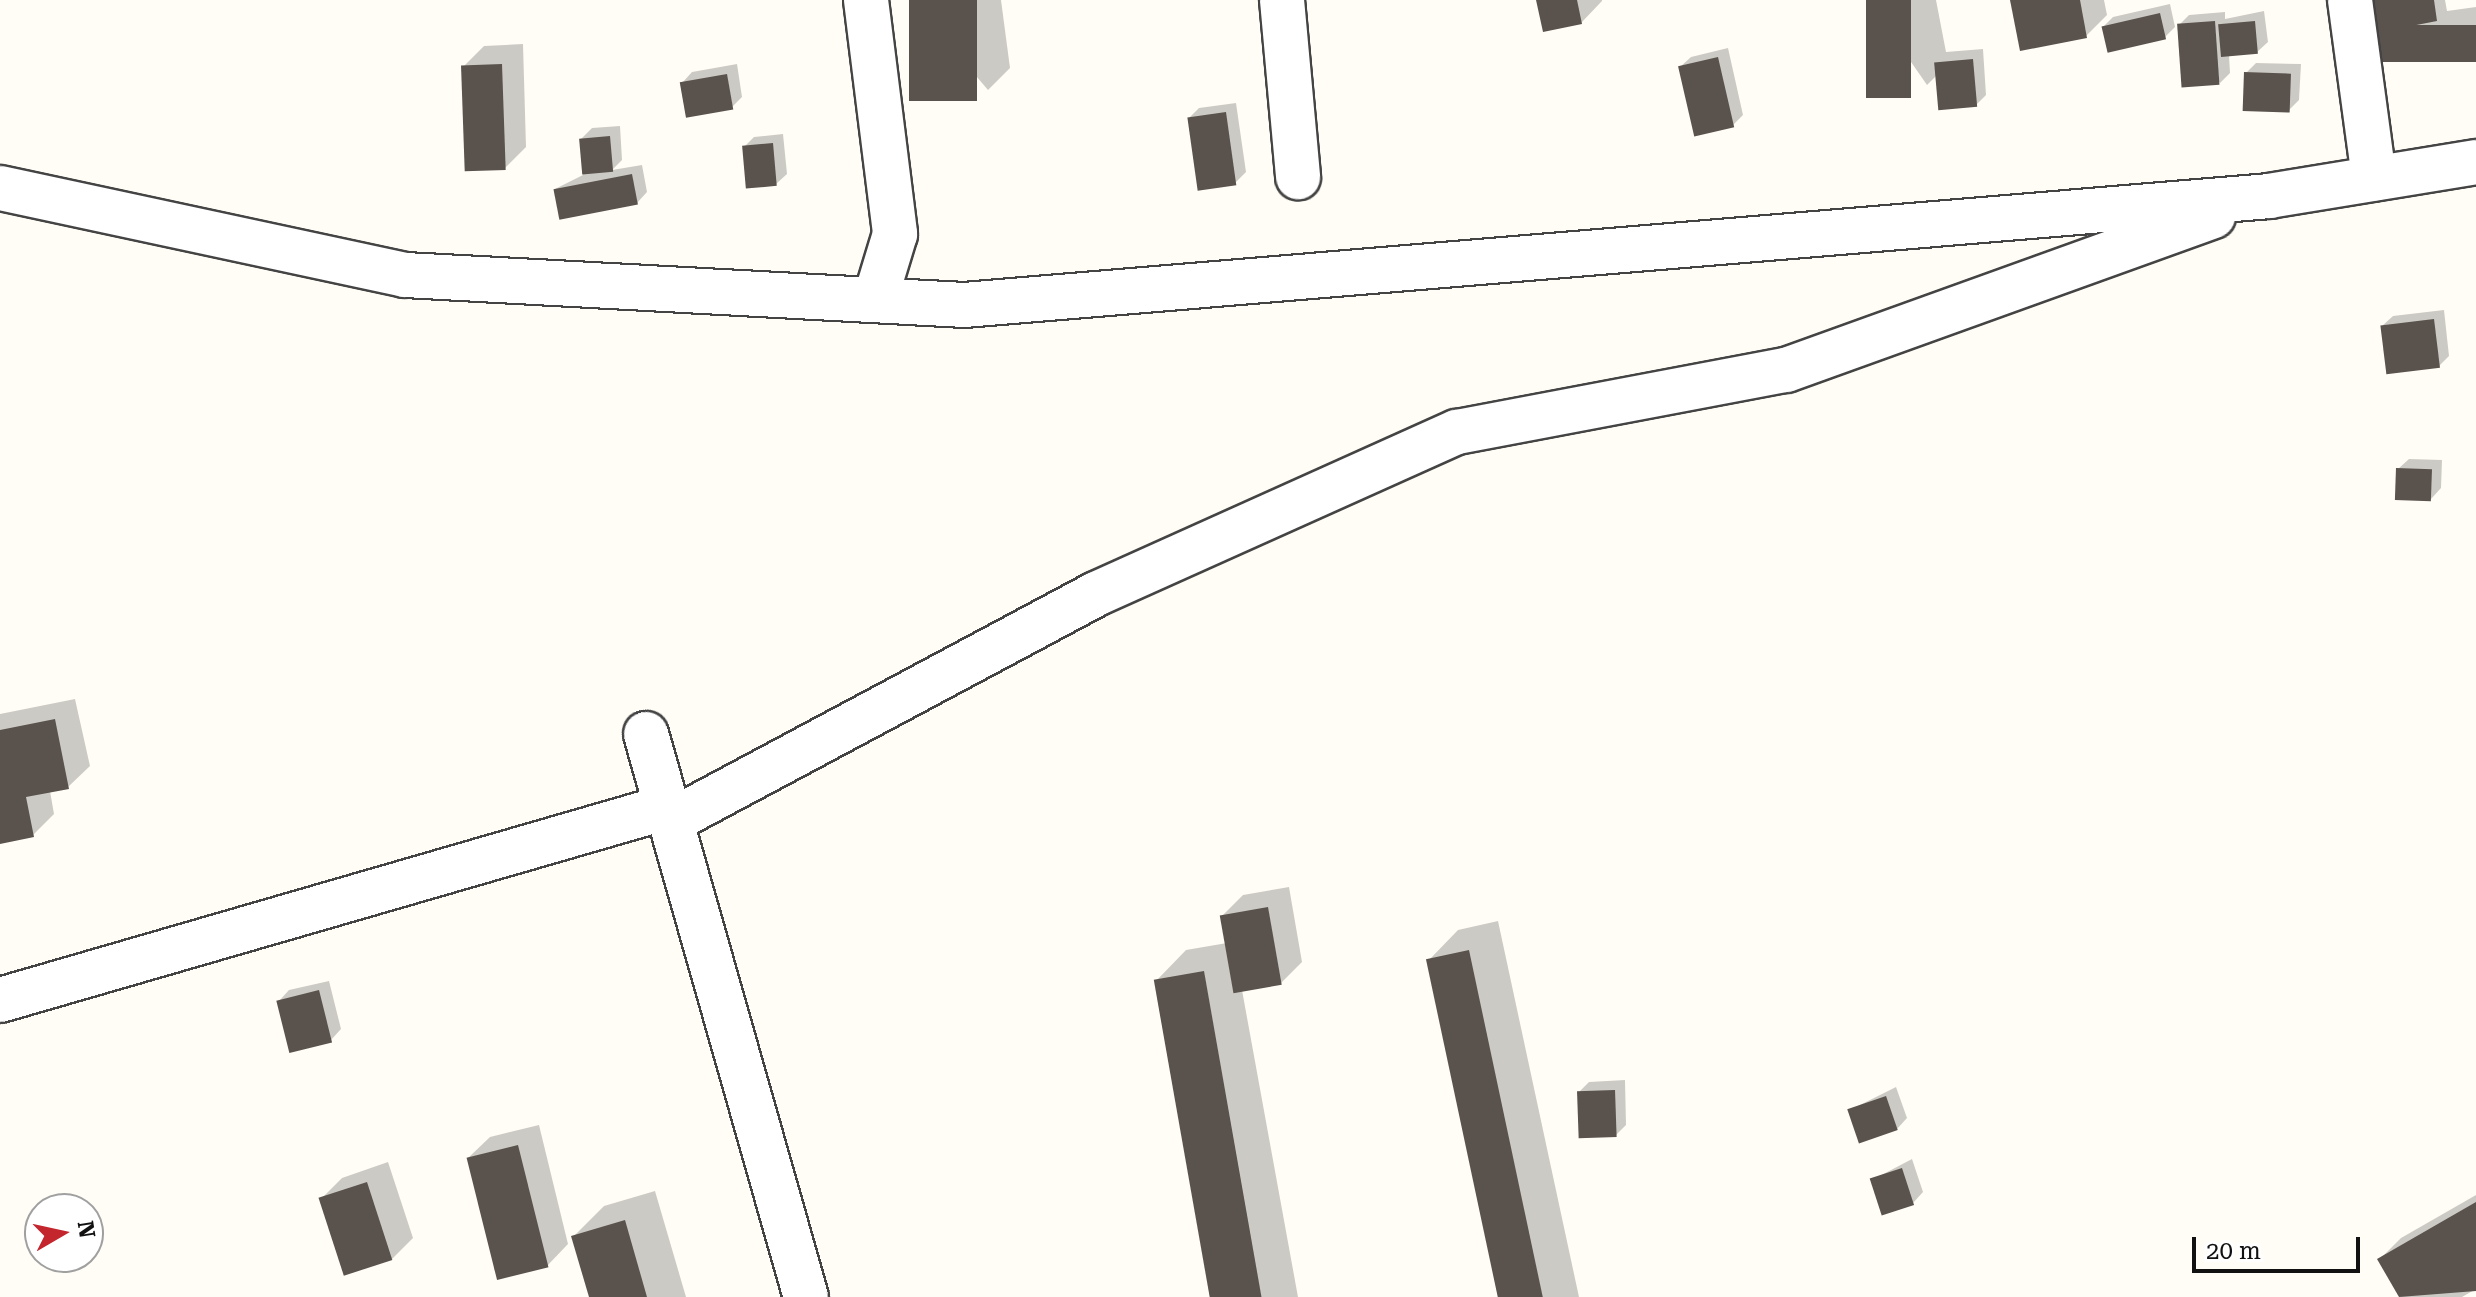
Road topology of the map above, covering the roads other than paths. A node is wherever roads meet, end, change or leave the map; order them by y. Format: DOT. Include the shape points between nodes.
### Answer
graph roads {
  1 [pos="866,0"];
  2 [pos="1282,0"];
  3 [pos="2350,0"];
  4 [pos="2476,162"];
  5 [pos="1298,177"];
  6 [pos="2374,178"];
  7 [pos="0,188"];
  8 [pos="2269,196"];
  9 [pos="875,300"];
  10 [pos="646,734"];
  11 [pos="669,814"];
  12 [pos="0,1000"];
  13 [pos="806,1297"];
  1 -- 9 [label="street" via="895,234"];
  2 -- 5 [label="street"];
  3 -- 6 [label="street"];
  4 -- 6 [label="street"];
  6 -- 8 [label="street"];
  7 -- 9 [label="street" via="405,275"];
  8 -- 9 [label="street" via="964,305"];
  8 -- 11 [label="street" via="1786,370 1457,432 1096,594"];
  10 -- 11 [label="street"];
  11 -- 12 [label="street"];
  11 -- 13 [label="street"];
}
